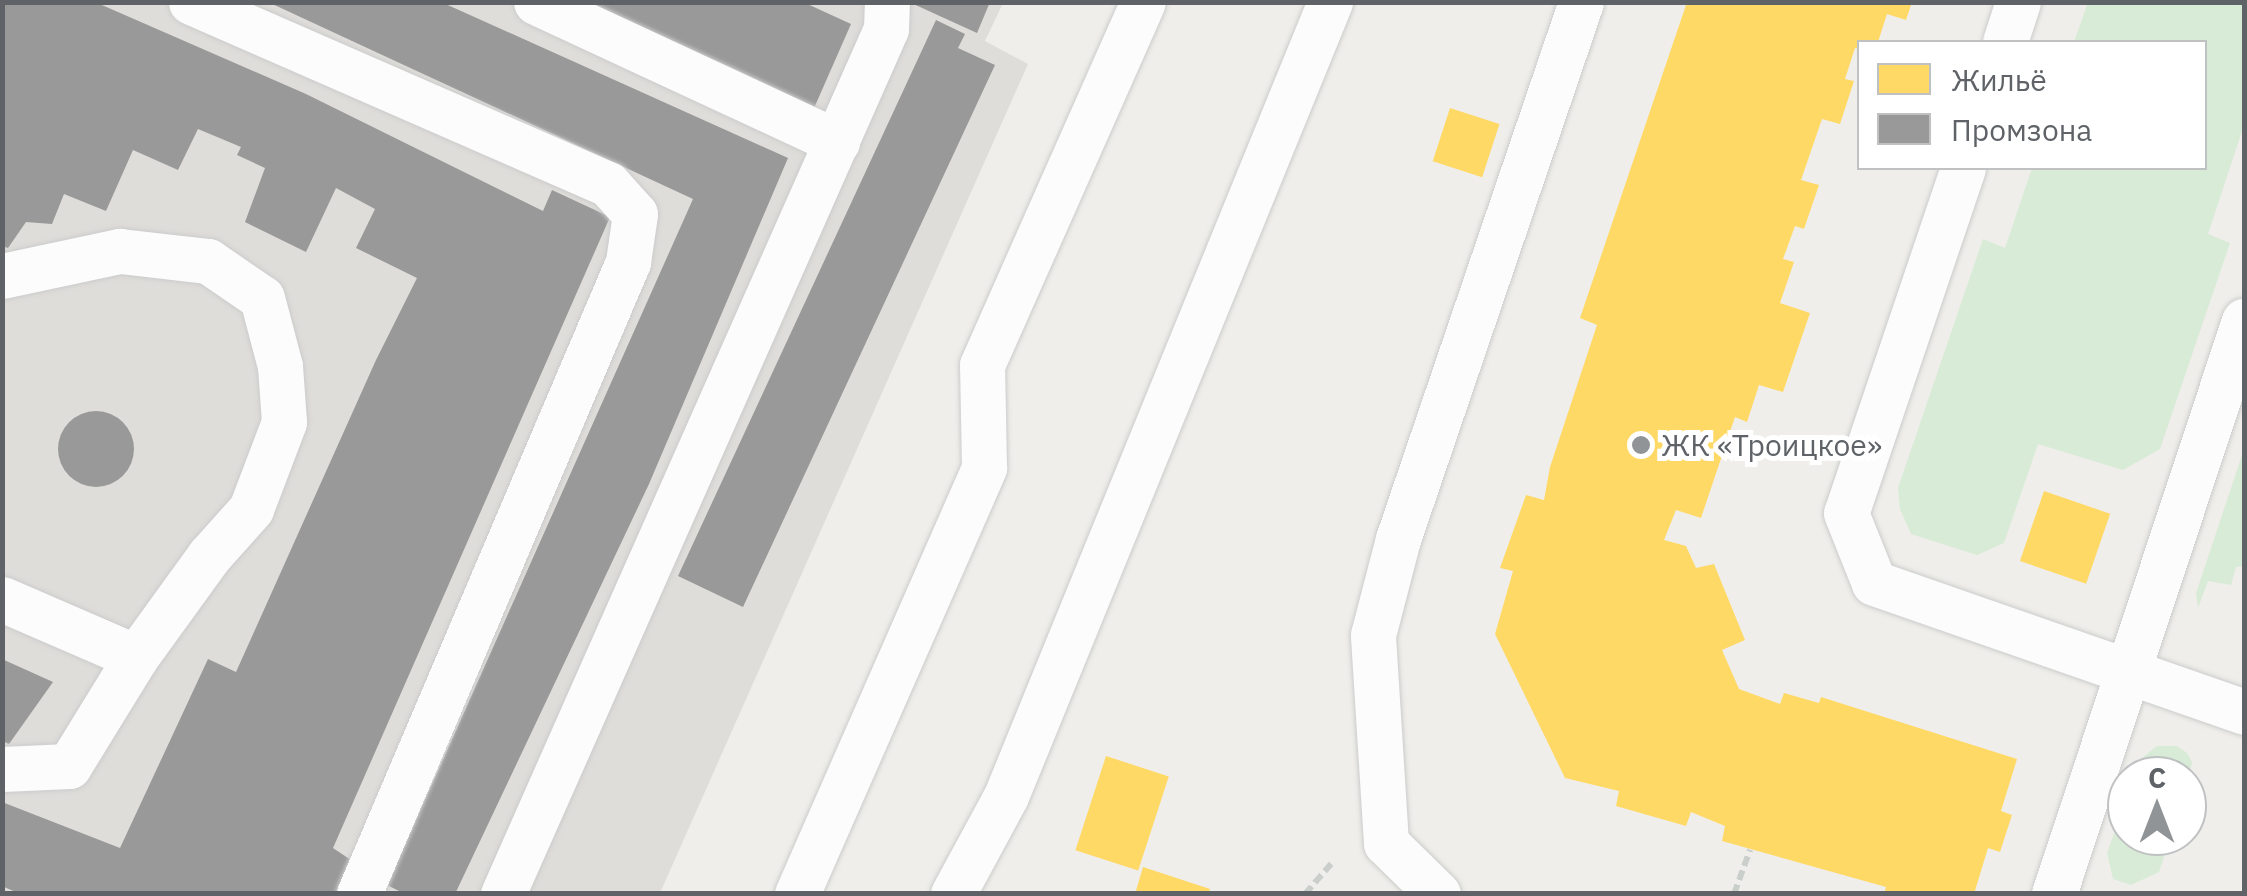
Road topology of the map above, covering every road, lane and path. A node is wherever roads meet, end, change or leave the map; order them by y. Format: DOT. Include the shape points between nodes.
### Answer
graph roads {
  1 [pos="191,2"];
  2 [pos="536,2"];
  3 [pos="888,2"];
  4 [pos="1144,2"];
  5 [pos="1330,2"];
  6 [pos="1581,2"];
  7 [pos="2018,2"];
  8 [pos="2006,40"];
  9 [pos="836,142"];
  10 [pos="1962,170"];
  11 [pos="2,276"];
  12 [pos="2244,322"];
  13 [pos="2,599"];
  14 [pos="136,657"];
  15 [pos="2129,669"];
  16 [pos="2244,712"];
  17 [pos="2,769"];
  18 [pos="1750,850"];
  19 [pos="358,894"];
  20 [pos="504,894"];
  21 [pos="797,894"];
  22 [pos="952,894"];
  23 [pos="1438,894"];
  24 [pos="1734,894"];
  25 [pos="2054,894"];
  1 -- 19 [label="lane" via="608,184 636,214 628,262"];
  2 -- 9 [label="lane"];
  3 -- 9 [label="lane" via="886,29"];
  4 -- 21 [label="lane" via="982,365 984,468"];
  5 -- 22 [label="lane" via="1006,796"];
  6 -- 23 [label="lane" via="1398,539 1373,636 1386,844"];
  7 -- 8 [label="lane"];
  9 -- 20 [label="lane"];
  10 -- 15 [label="lane" via="1846,512 1874,583"];
  11 -- 14 [label="lane" via="120,250 208,261 262,298 280,366 284,422 251,509"];
  12 -- 15 [label="lane"];
  13 -- 14 [label="lane"];
  14 -- 17 [label="lane" via="69,766"];
  15 -- 16 [label="lane"];
  15 -- 25 [label="lane"];
  18 -- 24 [label="path"];
}
